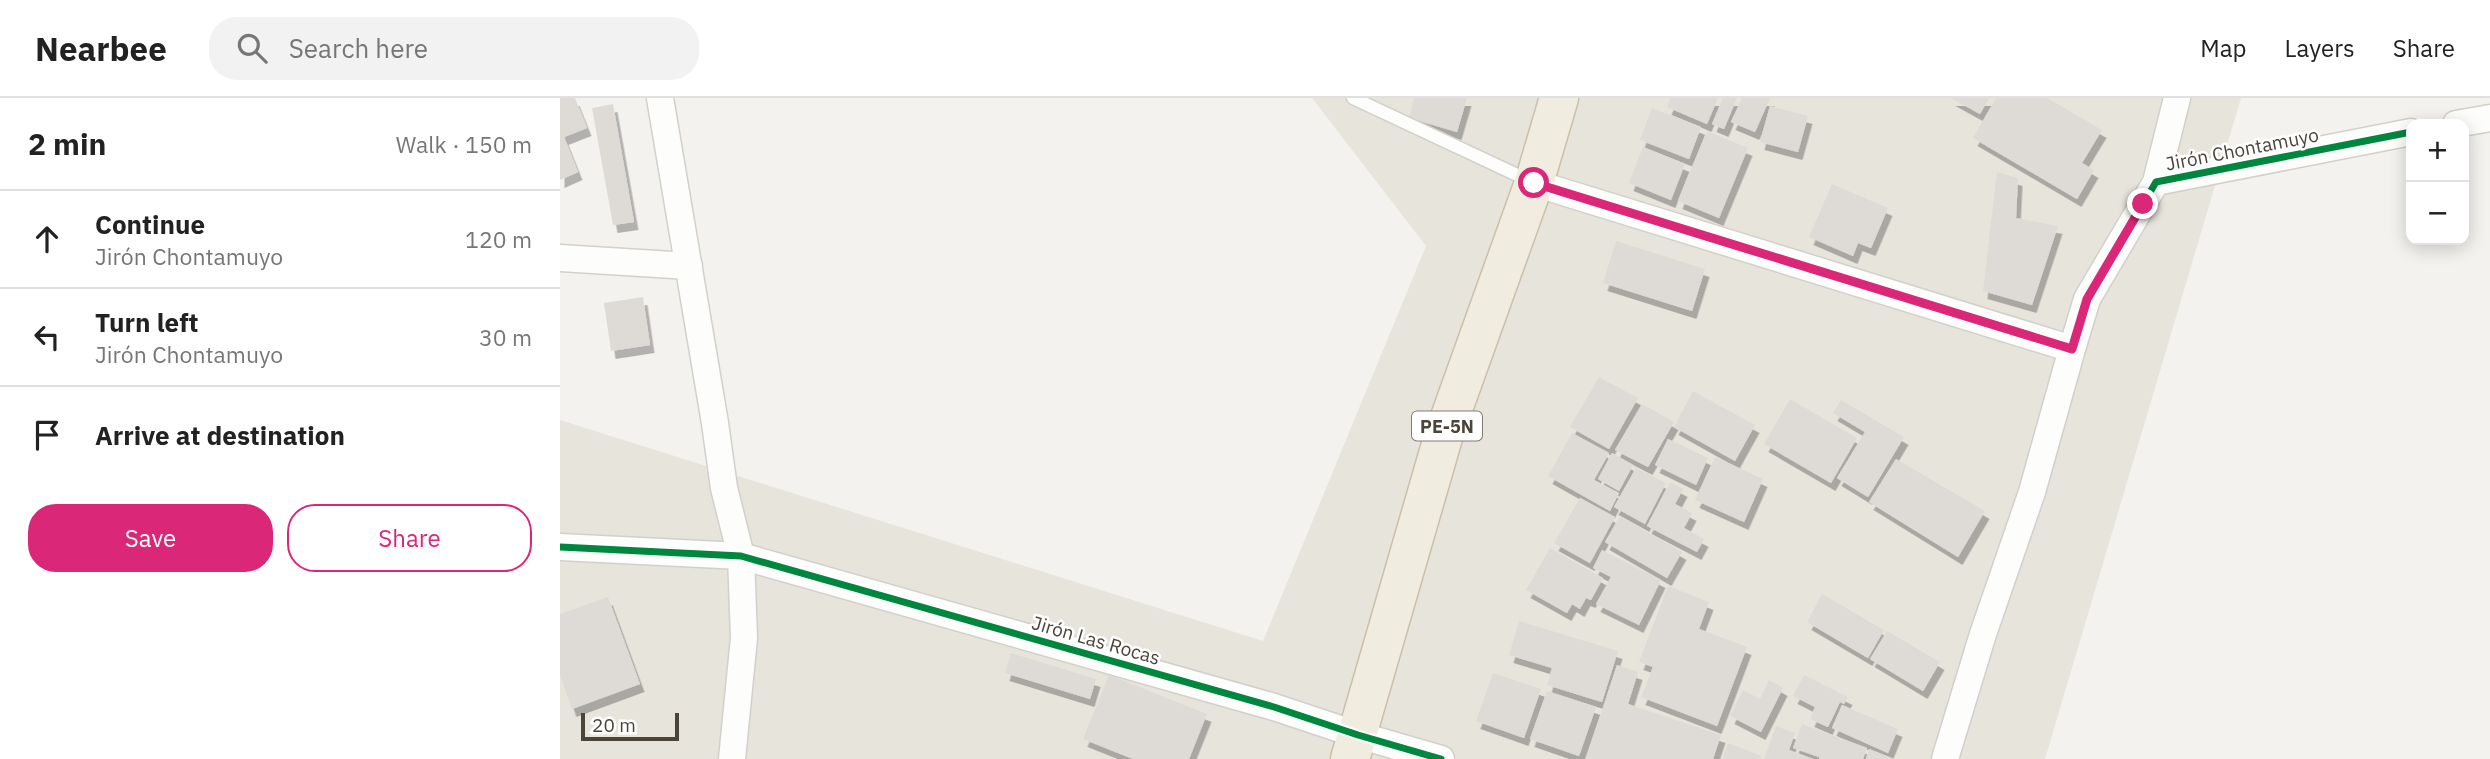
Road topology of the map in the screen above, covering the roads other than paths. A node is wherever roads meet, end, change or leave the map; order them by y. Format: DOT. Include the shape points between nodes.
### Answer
graph roads {
  1 [pos="660,98"];
  2 [pos="1353,98"];
  3 [pos="1559,98"];
  4 [pos="2177,98"];
  5 [pos="2490,118"];
  6 [pos="2469,122"];
  7 [pos="2406,133"];
  8 [pos="2156,181"];
  9 [pos="1534,183"];
  10 [pos="560,258"];
  11 [pos="689,266"];
  12 [pos="2072,349"];
  13 [pos="560,547"];
  14 [pos="741,556"];
  15 [pos="1354,747"];
  16 [pos="732,759"];
  17 [pos="1441,759"];
  18 [pos="1945,759"];
  1 -- 11 [label="street"];
  2 -- 9 [label="lane"];
  3 -- 9 [label="highway, PE-5N"];
  4 -- 8 [label="street"];
  5 -- 6 [label="street"];
  7 -- 8 [label="street, Jirón Chontamuyo"];
  8 -- 12 [label="street, Jirón Chontamuyo" via="2087,299"];
  9 -- 12 [label="street"];
  9 -- 15 [label="highway, PE-5N" via="1444,434"];
  10 -- 11 [label="street"];
  11 -- 14 [label="street" via="724,488"];
  12 -- 18 [label="street, Jirón Chontamuyo" via="2032,492"];
  13 -- 14 [label="street, Jirón Las Rocas"];
  14 -- 15 [label="street, Jirón Las Rocas" via="1274,707"];
  14 -- 16 [label="street" via="744,638"];
  15 -- 17 [label="street, Jirón Las Rocas"];
}
